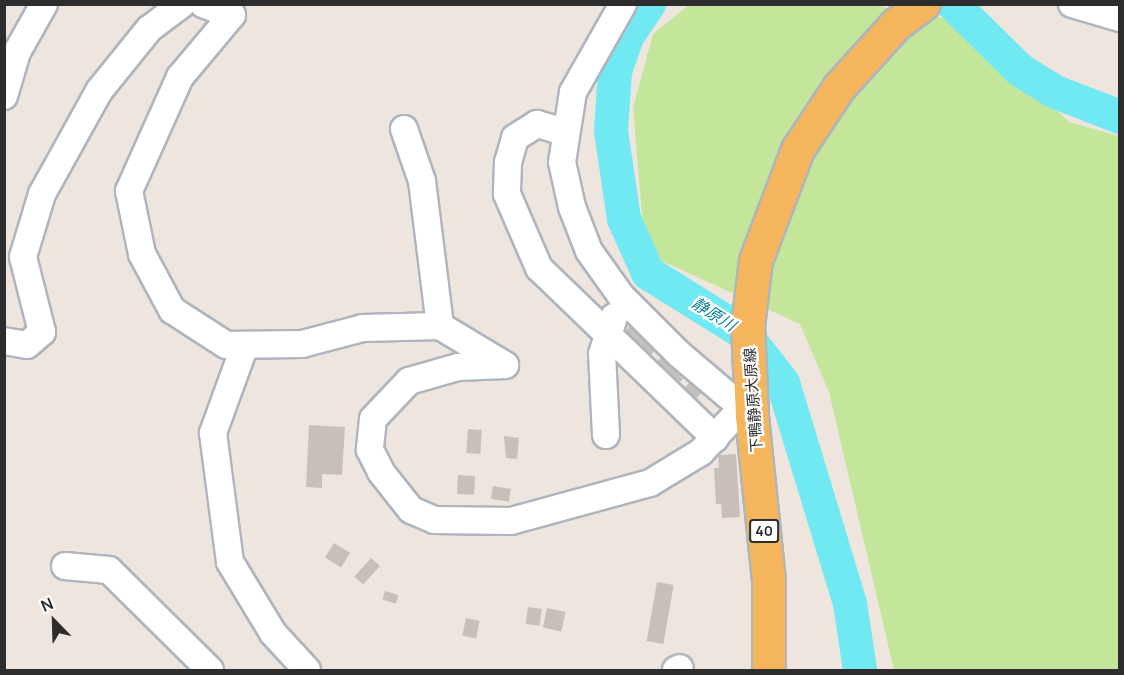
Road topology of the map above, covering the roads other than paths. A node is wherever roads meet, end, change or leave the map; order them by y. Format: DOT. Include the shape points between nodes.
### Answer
graph roads {
  1 [pos="44,4"];
  2 [pos="182,4"];
  3 [pos="203,4"];
  4 [pos="623,4"];
  5 [pos="924,4"];
  6 [pos="1072,4"];
  7 [pos="1119,18"];
  8 [pos="4,96"];
  9 [pos="404,129"];
  10 [pos="564,132"];
  11 [pos="14,249"];
  12 [pos="621,296"];
  13 [pos="440,326"];
  14 [pos="609,332"];
  15 [pos="4,341"];
  16 [pos="245,345"];
  17 [pos="749,405"];
  18 [pos="606,435"];
  19 [pos="715,438"];
  20 [pos="65,566"];
  21 [pos="210,670"];
  22 [pos="307,670"];
  23 [pos="769,670"];
  1 -- 8 [label="street" via="17,52"];
  2 -- 11 [label="street" via="149,29 99,92"];
  3 -- 16 [label="street" via="232,15 180,77 129,191 141,254 172,310 226,345"];
  4 -- 10 [label="street" via="573,92"];
  5 -- 17 [label="main road, 下鴨静原大原線 / 40" via="896,25 838,88 798,150 756,261 748,326"];
  6 -- 7 [label="street"];
  9 -- 13 [label="street" via="422,181"];
  10 -- 12 [label="street" via="562,162 572,207 589,251"];
  10 -- 14 [label="street" via="537,124 515,138 507,194 539,268 562,295"];
  11 -- 15 [label="street" via="42,332 27,345"];
  12 -- 14 [label="street"];
  12 -- 17 [label="street" via="679,354"];
  13 -- 16 [label="street" via="363,328 302,344"];
  13 -- 19 [label="street" via="505,365 458,367 409,381 373,419 370,450 381,472 411,510 434,520 511,521 650,483 701,452"];
  14 -- 18 [label="street" via="602,354"];
  14 -- 19 [label="street"];
  16 -- 22 [label="street" via="213,433 230,562 273,633"];
  17 -- 19 [label="street"];
  17 -- 23 [label="main road, 下鴨静原大原線 / 40" via="769,581"];
  20 -- 21 [label="street" via="109,570"];
}
